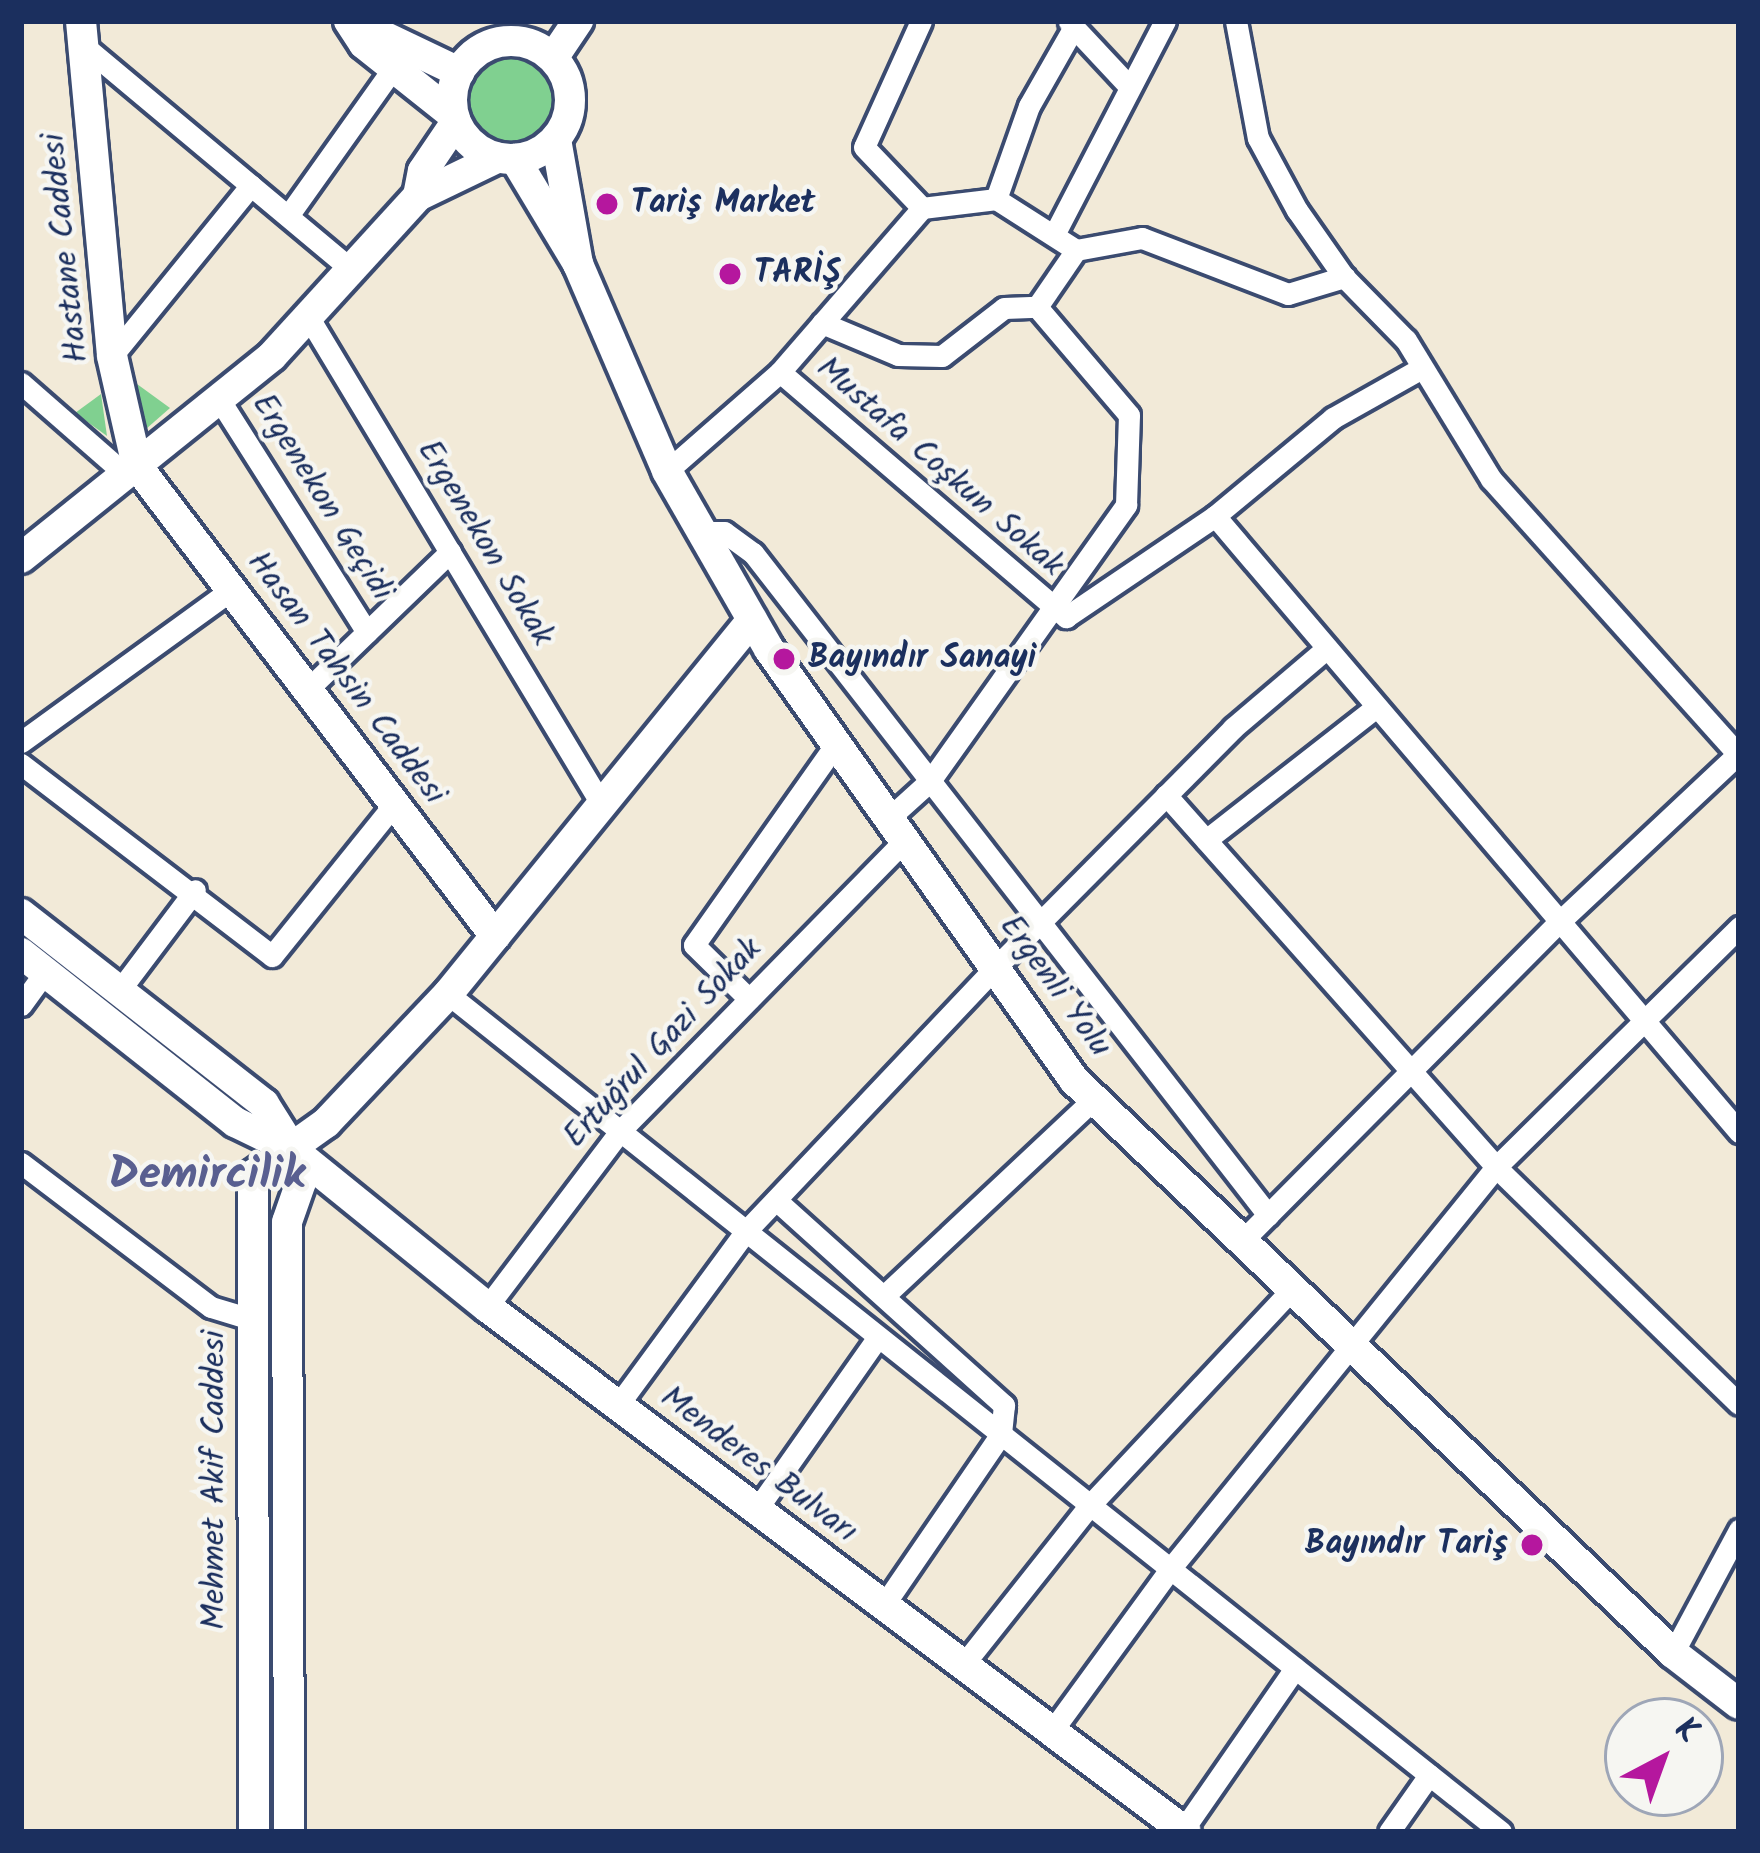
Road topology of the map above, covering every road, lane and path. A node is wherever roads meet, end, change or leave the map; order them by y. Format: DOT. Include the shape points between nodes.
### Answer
graph roads {
  1 [pos="351,21"];
  2 [pos="578,21"];
  3 [pos="921,21"];
  4 [pos="1166,21"];
  5 [pos="1236,21"];
  6 [pos="1070,26"];
  7 [pos="531,31"];
  8 [pos="82,34"];
  9 [pos="553,58"];
  10 [pos="393,68"];
  11 [pos="459,72"];
  12 [pos="1128,85"];
  13 [pos="454,118"];
  14 [pos="556,139"];
  15 [pos="506,159"];
  16 [pos="251,185"];
  17 [pos="418,196"];
  18 [pos="996,199"];
  19 [pos="922,208"];
  20 [pos="288,216"];
  21 [pos="1056,231"];
  22 [pos="1076,250"];
  23 [pos="578,264"];
  24 [pos="352,271"];
  25 [pos="1344,277"];
  26 [pos="1037,307"];
  27 [pos="309,318"];
  28 [pos="822,323"];
  29 [pos="112,356"];
  30 [pos="1420,369"];
  31 [pos="780,372"];
  32 [pos="21,383"];
  33 [pos="219,399"];
  34 [pos="132,470"];
  35 [pos="667,471"];
  36 [pos="1215,516"];
  37 [pos="702,532"];
  38 [pos="450,552"];
  39 [pos="21,558"];
  40 [pos="232,590"];
  41 [pos="1054,613"];
  42 [pos="752,620"];
  43 [pos="367,632"];
  44 [pos="1327,648"];
  45 [pos="308,690"];
  46 [pos="1376,707"];
  47 [pos="21,742"];
  48 [pos="836,743"];
  49 [pos="1738,754"];
  50 [pos="21,764"];
  51 [pos="930,781"];
  52 [pos="1166,795"];
  53 [pos="394,804"];
  54 [pos="602,805"];
  55 [pos="897,830"];
  56 [pos="1206,839"];
  57 [pos="194,890"];
  58 [pos="21,914"];
  59 [pos="1041,921"];
  60 [pos="1556,924"];
  61 [pos="1739,927"];
  62 [pos="495,936"];
  63 [pos="33,962"];
  64 [pos="994,968"];
  65 [pos="119,991"];
  66 [pos="448,994"];
  67 [pos="749,999"];
  68 [pos="21,1005"];
  69 [pos="1645,1026"];
  70 [pos="1410,1071"];
  71 [pos="1094,1100"];
  72 [pos="620,1131"];
  73 [pos="1739,1132"];
  74 [pos="293,1150"];
  75 [pos="21,1163"];
  76 [pos="1496,1167"];
  77 [pos="776,1200"];
  78 [pos="1268,1215"];
  79 [pos="746,1232"];
  80 [pos="1242,1241"];
  81 [pos="1292,1289"];
  82 [pos="884,1296"];
  83 [pos="487,1307"];
  84 [pos="251,1319"];
  85 [pos="878,1336"];
  86 [pos="1355,1349"];
  87 [pos="1739,1403"];
  88 [pos="618,1405"];
  89 [pos="1001,1434"];
  90 [pos="1090,1505"];
  91 [pos="757,1509"];
  92 [pos="1739,1530"];
  93 [pos="1170,1569"];
  94 [pos="884,1605"];
  95 [pos="1673,1653"];
  96 [pos="963,1665"];
  97 [pos="1295,1668"];
  98 [pos="1739,1704"];
  99 [pos="1052,1731"];
  100 [pos="1430,1775"];
  101 [pos="1185,1831"];
  102 [pos="254,1832"];
  103 [pos="289,1832"];
  104 [pos="1389,1832"];
  105 [pos="1501,1832"];
  1 -- 10 [label="street"];
  1 -- 11 [label="street"];
  2 -- 9 [label="street"];
  3 -- 19 [label="street" via="865,147"];
  4 -- 12 [label="street"];
  5 -- 25 [label="street" via="1258,138"];
  6 -- 12 [label="street"];
  6 -- 18 [label="street" via="1029,106"];
  7 -- 9 [label="street"];
  7 -- 11 [label="street" via="476,52"];
  8 -- 16 [label="street"];
  8 -- 29 [label="street, Hastane Caddesi"];
  9 -- 14 [label="street" via="570,103"];
  10 -- 13 [label="street"];
  10 -- 20 [label="street"];
  11 -- 13 [label="street"];
  12 -- 21 [label="street"];
  13 -- 15 [label="street" via="467,140"];
  13 -- 17 [label="street"];
  14 -- 15 [label="street"];
  14 -- 23 [label="street, Ergenli Yolu"];
  15 -- 17 [label="street"];
  15 -- 23 [label="street"];
  16 -- 20 [label="street"];
  16 -- 29 [label="street"];
  17 -- 24 [label="street"];
  18 -- 19 [label="street"];
  18 -- 21 [label="street"];
  19 -- 28 [label="street"];
  20 -- 24 [label="street"];
  21 -- 22 [label="street"];
  22 -- 25 [label="street" via="1142,238 1288,294"];
  22 -- 26 [label="street"];
  23 -- 35 [label="street, Ergenli Yolu"];
  24 -- 27 [label="street"];
  25 -- 30 [label="street" via="1406,340"];
  26 -- 28 [label="street" via="1004,308 942,356 898,355"];
  26 -- 41 [label="street, Ertuğrul Gazi Sokak" via="1129,415 1126,505"];
  27 -- 33 [label="street"];
  27 -- 38 [label="street, Ergenekon Sokak"];
  28 -- 31 [label="street"];
  29 -- 34 [label="street, Hastane Caddesi"];
  30 -- 36 [label="street" via="1333,418"];
  30 -- 49 [label="street" via="1491,479"];
  31 -- 35 [label="street"];
  31 -- 41 [label="street, Mustafa Coşkun Sokak"];
  32 -- 34 [label="street, Hasan Tahsin Caddesi"];
  33 -- 34 [label="street"];
  33 -- 43 [label="street, Ergenekon Geçidi"];
  34 -- 39 [label="street"];
  34 -- 40 [label="street, Hasan Tahsin Caddesi"];
  35 -- 37 [label="street, Ergenli Yolu"];
  36 -- 41 [label="street" via="1072,616"];
  36 -- 44 [label="street"];
  37 -- 42 [label="street, Ergenli Yolu"];
  37 -- 51 [label="street" via="746,544"];
  38 -- 43 [label="street, Ergenekon Geçidi"];
  38 -- 54 [label="street, Ergenekon Sokak"];
  40 -- 45 [label="street, Hasan Tahsin Caddesi"];
  40 -- 47 [label="street"];
  41 -- 51 [label="street, Ertuğrul Gazi Sokak"];
  42 -- 48 [label="street, Ergenli Yolu"];
  42 -- 54 [label="street, Mehmet Akif Caddesi"];
  43 -- 45 [label="street, Ergenekon Geçidi"];
  44 -- 46 [label="street"];
  44 -- 52 [label="street"];
  45 -- 53 [label="street, Hasan Tahsin Caddesi"];
  46 -- 56 [label="street"];
  46 -- 60 [label="street"];
  48 -- 55 [label="street, Ergenli Yolu"];
  48 -- 67 [label="street" via="694,945"];
  49 -- 60 [label="street"];
  50 -- 57 [label="street"];
  51 -- 55 [label="street, Ertuğrul Gazi Sokak"];
  51 -- 59 [label="street"];
  52 -- 56 [label="street"];
  52 -- 59 [label="street"];
  53 -- 57 [label="street" via="272,956"];
  53 -- 62 [label="street, Hasan Tahsin Caddesi"];
  54 -- 62 [label="street, Mehmet Akif Caddesi"];
  55 -- 64 [label="street, Ergenli Yolu"];
  55 -- 67 [label="street, Ertuğrul Gazi Sokak"];
  56 -- 70 [label="street"];
  57 -- 65 [label="street"];
  58 -- 65 [label="street, Menderes Bulvarı"];
  59 -- 64 [label="street"];
  59 -- 78 [label="street"];
  60 -- 69 [label="street"];
  60 -- 70 [label="street"];
  61 -- 69 [label="street"];
  62 -- 66 [label="street, Mehmet Akif Caddesi"];
  63 -- 68 [label="street"];
  63 -- 74 [label="street, Menderes Bulvarı" via="235,1122"];
  64 -- 71 [label="street, Ergenli Yolu"];
  64 -- 77 [label="street"];
  65 -- 74 [label="street, Menderes Bulvarı" via="264,1104"];
  66 -- 72 [label="street"];
  66 -- 74 [label="street, Mehmet Akif Caddesi"];
  67 -- 72 [label="street, Ertuğrul Gazi Sokak"];
  69 -- 73 [label="street"];
  69 -- 76 [label="street"];
  70 -- 76 [label="street"];
  70 -- 78 [label="street"];
  71 -- 80 [label="street, Ergenli Yolu"];
  71 -- 82 [label="street"];
  72 -- 79 [label="street"];
  72 -- 83 [label="street, Ertuğrul Gazi Sokak"];
  74 -- 83 [label="street, Menderes Bulvarı"];
  74 -- 84 [label="street, Mehmet Akif Caddesi" via="253,1175"];
  74 -- 103 [label="street" via="301,1182 287,1222"];
  75 -- 84 [label="street" via="211,1307"];
  76 -- 86 [label="street"];
  76 -- 87 [label="street"];
  77 -- 79 [label="street"];
  77 -- 82 [label="street"];
  78 -- 80 [label="street"];
  79 -- 85 [label="street"];
  79 -- 88 [label="street"];
  80 -- 81 [label="street, Ergenli Yolu"];
  81 -- 86 [label="street, Ergenli Yolu"];
  81 -- 90 [label="street"];
  82 -- 89 [label="street" via="1000,1398"];
  83 -- 88 [label="street, Menderes Bulvarı"];
  84 -- 102 [label="street, Mehmet Akif Caddesi"];
  85 -- 89 [label="street"];
  85 -- 91 [label="street"];
  86 -- 93 [label="street"];
  86 -- 95 [label="street, Ergenli Yolu"];
  88 -- 91 [label="street, Menderes Bulvarı"];
  89 -- 90 [label="street"];
  89 -- 94 [label="street"];
  90 -- 93 [label="street"];
  90 -- 96 [label="street"];
  91 -- 94 [label="street, Menderes Bulvarı"];
  92 -- 95 [label="street"];
  93 -- 97 [label="street"];
  93 -- 99 [label="street"];
  94 -- 96 [label="street, Menderes Bulvarı"];
  95 -- 98 [label="street, Ergenli Yolu"];
  96 -- 99 [label="street, Menderes Bulvarı"];
  97 -- 100 [label="street"];
  97 -- 101 [label="street"];
  99 -- 101 [label="street, Menderes Bulvarı"];
  100 -- 104 [label="street"];
  100 -- 105 [label="street"];
}
